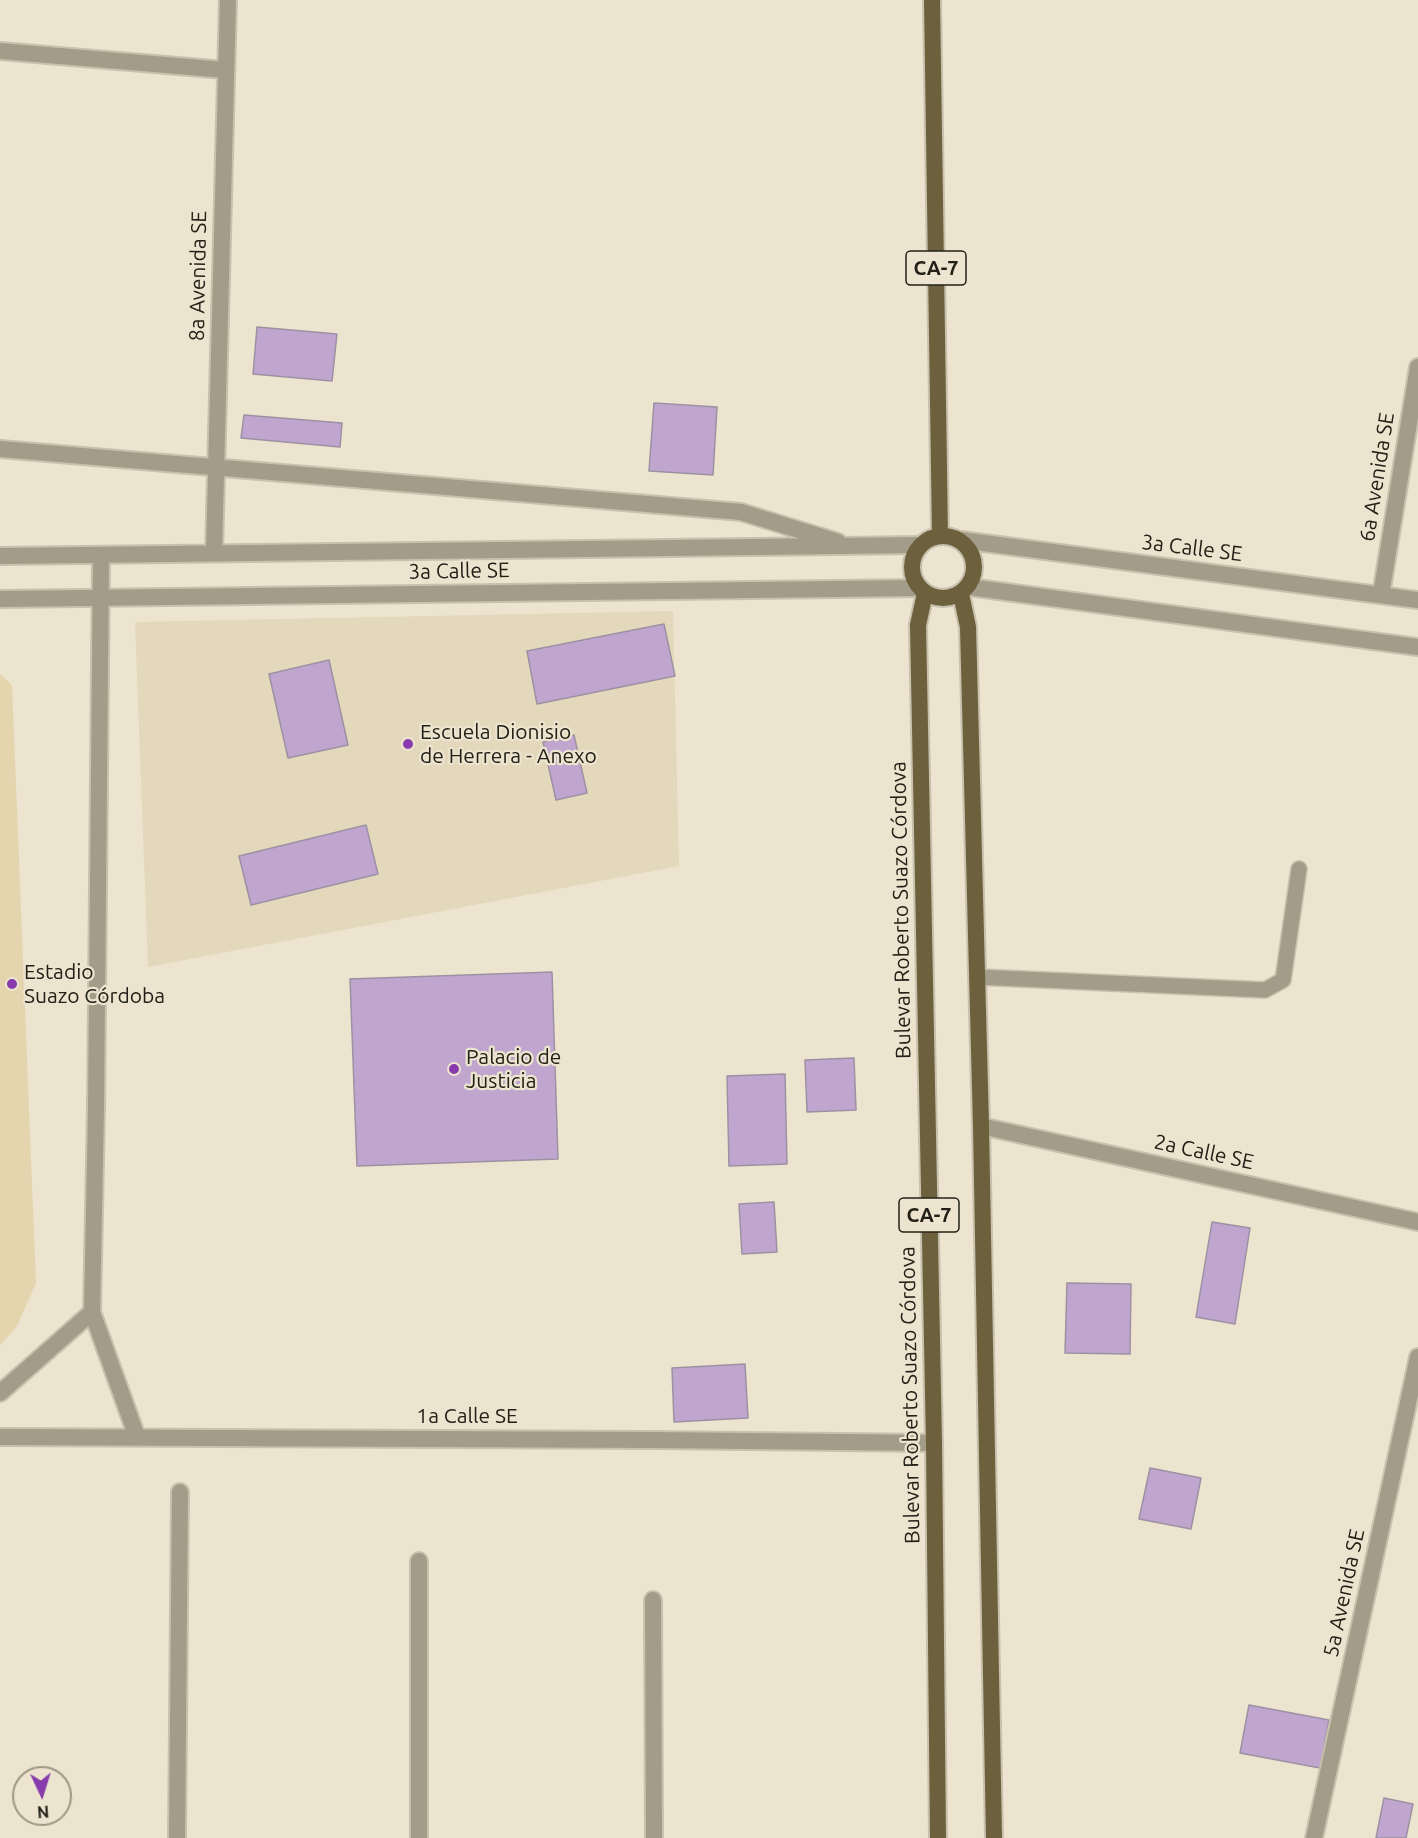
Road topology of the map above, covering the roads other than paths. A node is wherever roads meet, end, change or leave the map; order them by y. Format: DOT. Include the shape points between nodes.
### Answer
graph roads {
  1 [pos="228,0"];
  2 [pos="932,0"];
  3 [pos="0,51"];
  4 [pos="225,70"];
  5 [pos="1418,367"];
  6 [pos="0,449"];
  7 [pos="216,466"];
  8 [pos="940,536"];
  9 [pos="961,540"];
  10 [pos="921,545"];
  11 [pos="853,546"];
  12 [pos="214,553"];
  13 [pos="101,555"];
  14 [pos="0,556"];
  15 [pos="922,590"];
  16 [pos="965,590"];
  17 [pos="1381,595"];
  18 [pos="101,598"];
  19 [pos="0,600"];
  20 [pos="1418,600"];
  21 [pos="1418,647"];
  22 [pos="1299,870"];
  23 [pos="978,977"];
  24 [pos="981,1126"];
  25 [pos="1418,1222"];
  26 [pos="92,1312"];
  27 [pos="1418,1357"];
  28 [pos="0,1393"];
  29 [pos="0,1437"];
  30 [pos="137,1437"];
  31 [pos="934,1443"];
  32 [pos="180,1492"];
  33 [pos="419,1561"];
  34 [pos="653,1600"];
  35 [pos="177,1838"];
  36 [pos="419,1838"];
  37 [pos="654,1838"];
  38 [pos="938,1838"];
  39 [pos="994,1838"];
  40 [pos="1314,1838"];
  1 -- 4 [label="street, 8a Avenida SE"];
  2 -- 8 [label="main road, CA-7"];
  3 -- 4 [label="street"];
  4 -- 7 [label="street, 8a Avenida SE"];
  5 -- 17 [label="street, 6a Avenida SE"];
  6 -- 7 [label="street, 3a Calle SE"];
  7 -- 11 [label="street, 3a Calle SE" via="741,512"];
  7 -- 12 [label="street, 8a Avenida SE"];
  8 -- 9 [label="main road"];
  8 -- 10 [label="main road"];
  9 -- 16 [label="main road, CA-7" via="975,562 974,575"];
  9 -- 17 [label="street, 3a Calle SE"];
  10 -- 11 [label="street, 3a Calle SE"];
  10 -- 15 [label="main road, Bulevar Roberto Suazo Córdova / CA-7" via="912,561 912,571"];
  11 -- 12 [label="street, 3a Calle SE"];
  12 -- 13 [label="street, 3a Calle SE"];
  13 -- 14 [label="street, 3a Calle SE"];
  13 -- 18 [label="street"];
  15 -- 16 [label="main road" via="943,599"];
  15 -- 18 [label="street, 3a Calle SE"];
  15 -- 31 [label="main road, Bulevar Roberto Suazo Córdova / CA-7" via="918,625"];
  16 -- 21 [label="street"];
  16 -- 23 [label="main road, CA-7"];
  17 -- 20 [label="street, 3a Calle SE"];
  18 -- 19 [label="street, 3a Calle SE"];
  18 -- 26 [label="street"];
  22 -- 23 [label="lane" via="1283,980 1265,990"];
  23 -- 24 [label="main road, CA-7"];
  24 -- 25 [label="street, 2a Calle SE"];
  24 -- 39 [label="main road, CA-7"];
  26 -- 28 [label="street"];
  26 -- 30 [label="street"];
  27 -- 40 [label="street, 5a Avenida SE"];
  29 -- 30 [label="street, 1a Calle SE"];
  30 -- 31 [label="street, 1a Calle SE"];
  31 -- 38 [label="main road, Bulevar Roberto Suazo Córdova / CA-7"];
  32 -- 35 [label="street"];
  33 -- 36 [label="street"];
  34 -- 37 [label="street"];
}
